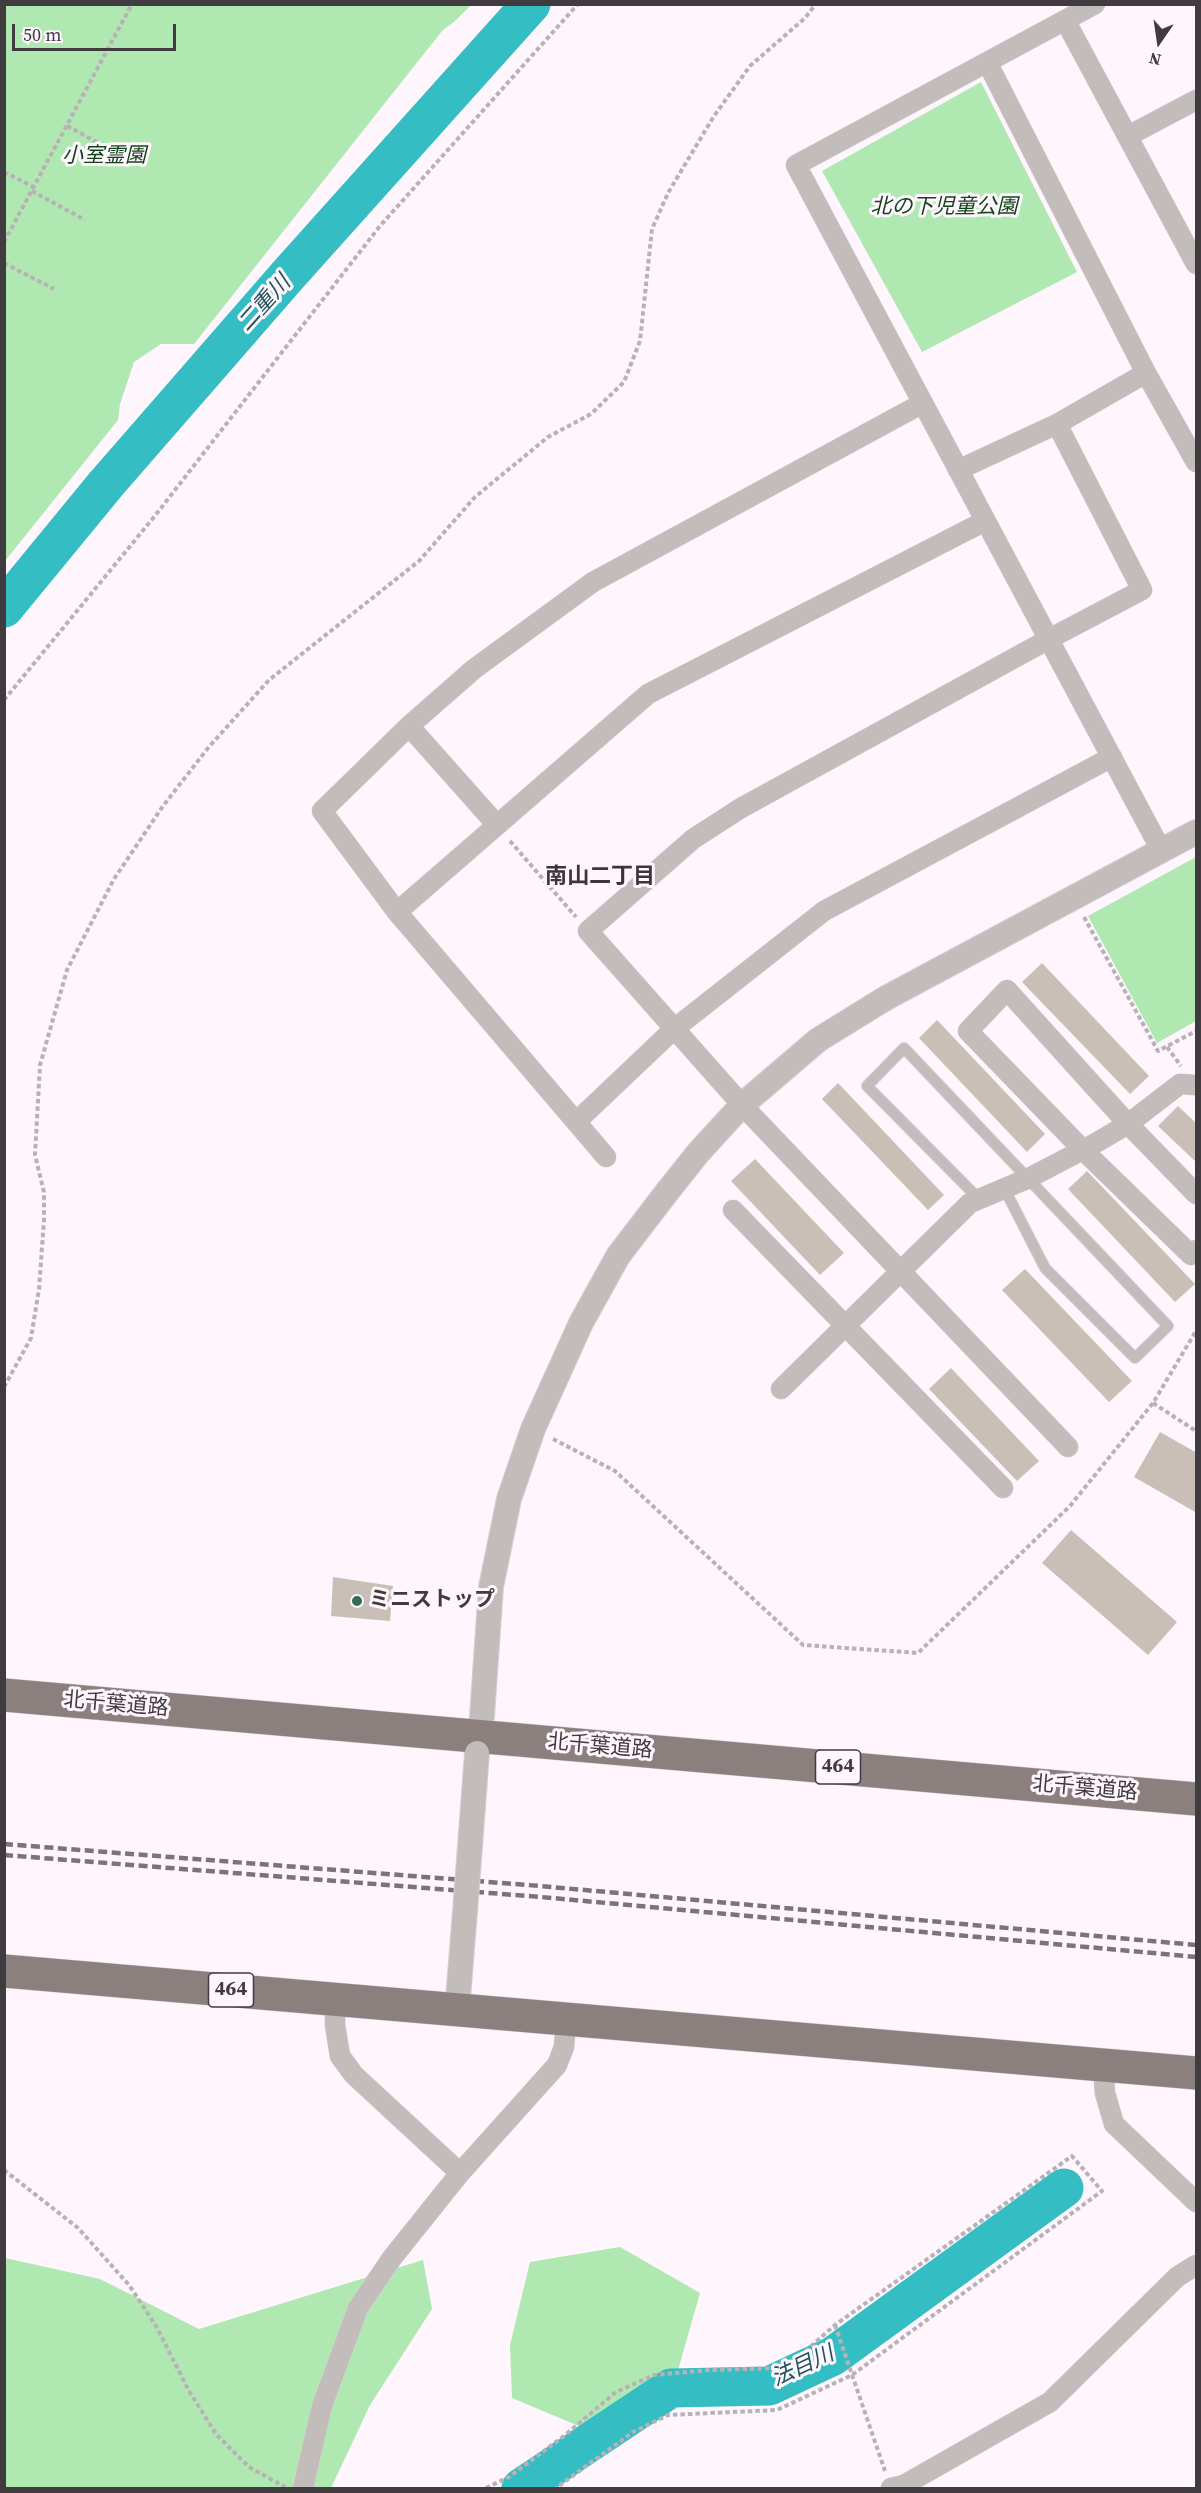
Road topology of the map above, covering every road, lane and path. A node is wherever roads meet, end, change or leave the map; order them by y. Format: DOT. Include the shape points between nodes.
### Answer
graph roads {
  1 [pos="132,4"];
  2 [pos="578,4"];
  3 [pos="816,4"];
  4 [pos="1095,4"];
  5 [pos="1065,20"];
  6 [pos="987,62"];
  7 [pos="1197,100"];
  8 [pos="67,126"];
  9 [pos="1128,136"];
  10 [pos="121,155"];
  11 [pos="4,172"];
  12 [pos="33,189"];
  13 [pos="85,220"];
  14 [pos="4,242"];
  15 [pos="1196,259"];
  16 [pos="4,263"];
  17 [pos="54,290"];
  18 [pos="1146,373"];
  19 [pos="923,403"];
  20 [pos="1057,424"];
  21 [pos="1197,462"];
  22 [pos="958,470"];
  23 [pos="985,521"];
  24 [pos="1049,639"];
  25 [pos="4,700"];
  26 [pos="409,726"];
  27 [pos="1112,757"];
  28 [pos="497,825"];
  29 [pos="1197,832"];
  30 [pos="1161,850"];
  31 [pos="1073,897"];
  32 [pos="397,912"];
  33 [pos="588,931"];
  34 [pos="674,1029"];
  35 [pos="1197,1031"];
  36 [pos="1197,1084"];
  37 [pos="742,1105"];
  38 [pos="576,1122"];
  39 [pos="1128,1124"];
  40 [pos="1083,1150"];
  41 [pos="606,1157"];
  42 [pos="1029,1178"];
  43 [pos="1004,1188"];
  44 [pos="1197,1194"];
  45 [pos="979,1199"];
  46 [pos="733,1210"];
  47 [pos="1197,1250"];
  48 [pos="898,1271"];
  49 [pos="844,1326"];
  50 [pos="1197,1330"];
  51 [pos="4,1387"];
  52 [pos="781,1389"];
  53 [pos="1153,1403"];
  54 [pos="533,1429"];
  55 [pos="1197,1431"];
  56 [pos="1068,1447"];
  57 [pos="1003,1488"];
  58 [pos="14,1696"];
  59 [pos="478,1744"];
  60 [pos="1197,1798"];
  61 [pos="4,1971"];
  62 [pos="335,1999"];
  63 [pos="458,2000"];
  64 [pos="566,2020"];
  65 [pos="1103,2065"];
  66 [pos="1197,2073"];
  67 [pos="4,2170"];
  68 [pos="460,2173"];
  69 [pos="1197,2202"];
  70 [pos="1197,2265"];
  71 [pos="835,2325"];
  72 [pos="852,2375"];
  73 [pos="889,2483"];
  74 [pos="288,2488"];
  75 [pos="303,2488"];
  76 [pos="486,2488"];
  77 [pos="556,2488"];
  1 -- 8 [label="path"];
  2 -- 25 [label="path" via="380,226 154,517"];
  3 -- 51 [label="path" via="750,66 714,116 668,193 652,229 640,341 624,382 591,414 548,437 475,497 419,561 269,680 201,756 114,879 67,970 40,1065 35,1155 44,1192 44,1220 39,1289 32,1338"];
  4 -- 5 [label="street"];
  5 -- 6 [label="street"];
  5 -- 9 [label="street"];
  6 -- 18 [label="street"];
  6 -- 19 [label="street" via="796,165"];
  7 -- 9 [label="street"];
  8 -- 10 [label="path"];
  8 -- 12 [label="path"];
  9 -- 15 [label="street"];
  11 -- 12 [label="path"];
  12 -- 13 [label="path"];
  12 -- 14 [label="path"];
  16 -- 17 [label="path"];
  18 -- 20 [label="street"];
  18 -- 21 [label="street"];
  19 -- 22 [label="street"];
  19 -- 26 [label="street" via="593,582 474,669"];
  20 -- 22 [label="street"];
  20 -- 24 [label="street" via="1142,590"];
  22 -- 23 [label="street"];
  23 -- 24 [label="street"];
  23 -- 28 [label="street" via="648,694"];
  24 -- 27 [label="street"];
  24 -- 33 [label="street" via="741,808 693,839"];
  26 -- 28 [label="street"];
  26 -- 32 [label="street" via="322,811"];
  27 -- 30 [label="street"];
  27 -- 34 [label="street" via="824,911"];
  28 -- 32 [label="street"];
  28 -- 33 [label="path"];
  29 -- 30 [label="street"];
  30 -- 31 [label="street"];
  31 -- 35 [label="path" via="1158,1051"];
  31 -- 37 [label="street" via="886,998 818,1040"];
  32 -- 38 [label="street"];
  33 -- 34 [label="street"];
  34 -- 37 [label="street"];
  34 -- 38 [label="street"];
  36 -- 39 [label="street" via="1180,1084"];
  37 -- 48 [label="street"];
  37 -- 54 [label="street" via="698,1153 618,1256 581,1323"];
  38 -- 41 [label="street"];
  39 -- 40 [label="street"];
  39 -- 40 [label="street" via="1007,990 968,1031"];
  39 -- 44 [label="street"];
  40 -- 42 [label="street"];
  40 -- 47 [label="street" via="1191,1255"];
  42 -- 43 [label="street"];
  42 -- 43 [label="lane" via="1168,1326 1135,1358 1045,1268"];
  42 -- 45 [label="lane" via="904,1048 867,1086"];
  43 -- 45 [label="street"];
  45 -- 48 [label="street"];
  46 -- 49 [label="street"];
  48 -- 49 [label="street"];
  48 -- 56 [label="street"];
  49 -- 52 [label="street"];
  49 -- 57 [label="street"];
  50 -- 53 [label="path"];
  53 -- 54 [label="path" via="1070,1506 918,1653 802,1645 615,1471"];
  53 -- 55 [label="path"];
  54 -- 59 [label="street" via="508,1499 491,1587"];
  58 -- 59 [label="highway, 北千葉道路 / 464"];
  59 -- 60 [label="highway, 北千葉道路 / 464"];
  59 -- 63 [label="street, bridge"];
  61 -- 62 [label="highway, 464"];
  62 -- 63 [label="highway, 464"];
  62 -- 68 [label="street" via="340,2056 354,2075"];
  63 -- 64 [label="highway, 464"];
  64 -- 65 [label="highway, 464"];
  64 -- 68 [label="street" via="564,2047 557,2065"];
  65 -- 66 [label="highway, 464"];
  65 -- 69 [label="street" via="1105,2093 1114,2124"];
  67 -- 74 [label="path" via="78,2228 129,2285 216,2434 249,2467"];
  68 -- 75 [label="street" via="392,2258 358,2308 322,2406"];
  70 -- 73 [label="street" via="1177,2277 1050,2402 922,2475"];
  71 -- 72 [label="path"];
  71 -- 72 [label="path" via="1072,2156 1102,2191"];
  71 -- 76 [label="path" via="798,2358 777,2368 654,2375 616,2392 509,2477"];
  72 -- 73 [label="path"];
  72 -- 77 [label="path" via="777,2410 668,2415 633,2432"];
}
